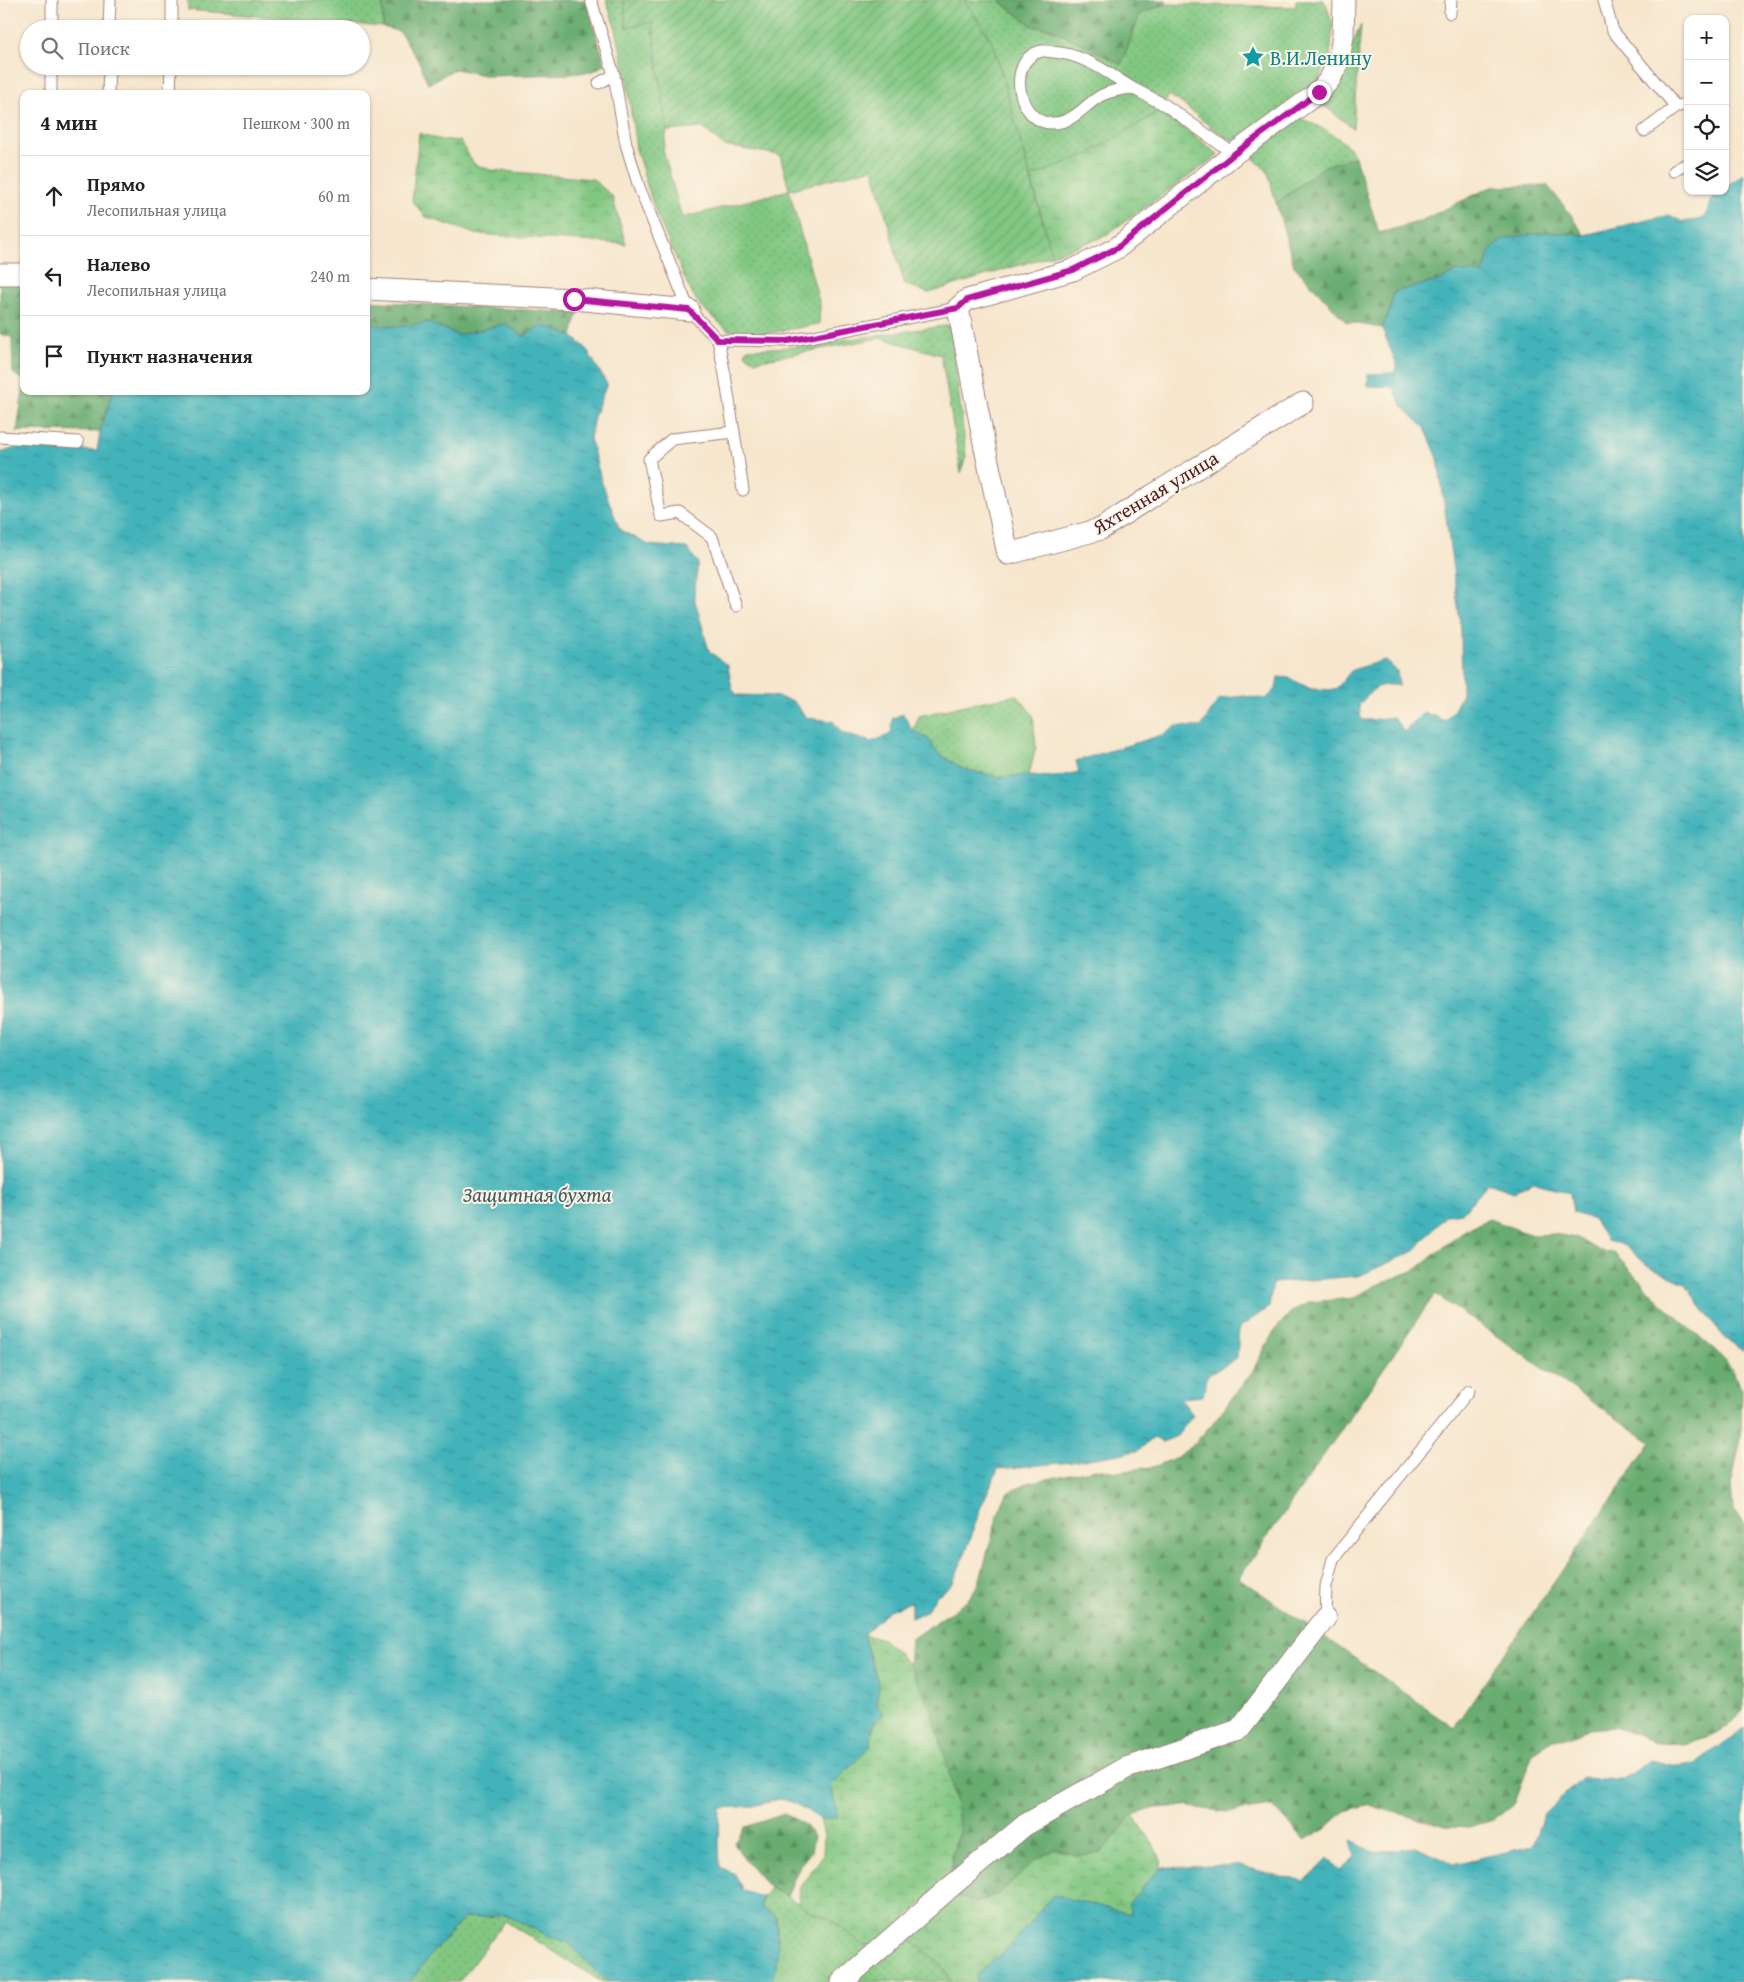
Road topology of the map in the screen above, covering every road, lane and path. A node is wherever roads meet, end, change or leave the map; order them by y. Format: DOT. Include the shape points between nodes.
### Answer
graph roads {
  1 [pos="52,0"];
  2 [pos="110,0"];
  3 [pos="172,0"];
  4 [pos="591,0"];
  5 [pos="1344,0"];
  6 [pos="1451,0"];
  7 [pos="1604,0"];
  8 [pos="1450,12"];
  9 [pos="52,20"];
  10 [pos="110,20"];
  11 [pos="172,20"];
  12 [pos="51,75"];
  13 [pos="109,75"];
  14 [pos="171,75"];
  15 [pos="614,75"];
  16 [pos="599,83"];
  17 [pos="1132,88"];
  18 [pos="50,90"];
  19 [pos="108,90"];
  20 [pos="170,90"];
  21 [pos="1682,105"];
  22 [pos="1644,131"];
  23 [pos="1234,154"];
  24 [pos="1684,165"];
  25 [pos="1674,171"];
  26 [pos="0,274"];
  27 [pos="20,274"];
  28 [pos="370,289"];
  29 [pos="958,308"];
  30 [pos="689,310"];
  31 [pos="718,340"];
  32 [pos="1303,403"];
  33 [pos="734,432"];
  34 [pos="0,437"];
  35 [pos="78,442"];
  36 [pos="742,490"];
  37 [pos="736,606"];
  38 [pos="1469,1391"];
  39 [pos="1325,1618"];
  40 [pos="842,1982"];
  1 -- 9 [label="lane"];
  2 -- 10 [label="lane"];
  3 -- 11 [label="lane"];
  4 -- 15 [label="lane"];
  5 -- 23 [label="street" via="1339,60 1330,79 1319,92"];
  6 -- 8 [label="lane"];
  7 -- 21 [label="lane" via="1613,31"];
  12 -- 18 [label="lane"];
  13 -- 19 [label="lane"];
  14 -- 20 [label="lane"];
  15 -- 16 [label="lane"];
  15 -- 30 [label="lane" via="626,144 639,187"];
  17 -- 17 [label="lane" via="1102,95 1073,118 1056,124 1034,118 1021,96 1019,83 1022,67 1041,51 1073,55"];
  17 -- 23 [label="lane" via="1165,105"];
  21 -- 22 [label="lane"];
  23 -- 29 [label="street" via="1117,248 1073,270 967,300"];
  24 -- 25 [label="lane"];
  26 -- 27 [label="street"];
  28 -- 30 [label="street" via="574,299"];
  29 -- 31 [label="lane" via="788,341"];
  29 -- 32 [label="street, Яхтенная улица" via="1008,554 1101,530"];
  30 -- 31 [label="lane"];
  31 -- 33 [label="lane"];
  33 -- 36 [label="lane"];
  33 -- 37 [label="lane" via="672,439 649,459 661,516 680,513 712,537"];
  34 -- 35 [label="lane"];
  38 -- 39 [label="lane" via="1333,1559 1326,1586"];
  39 -- 40 [label="street" via="1239,1730 1126,1768 1025,1825"];
}
